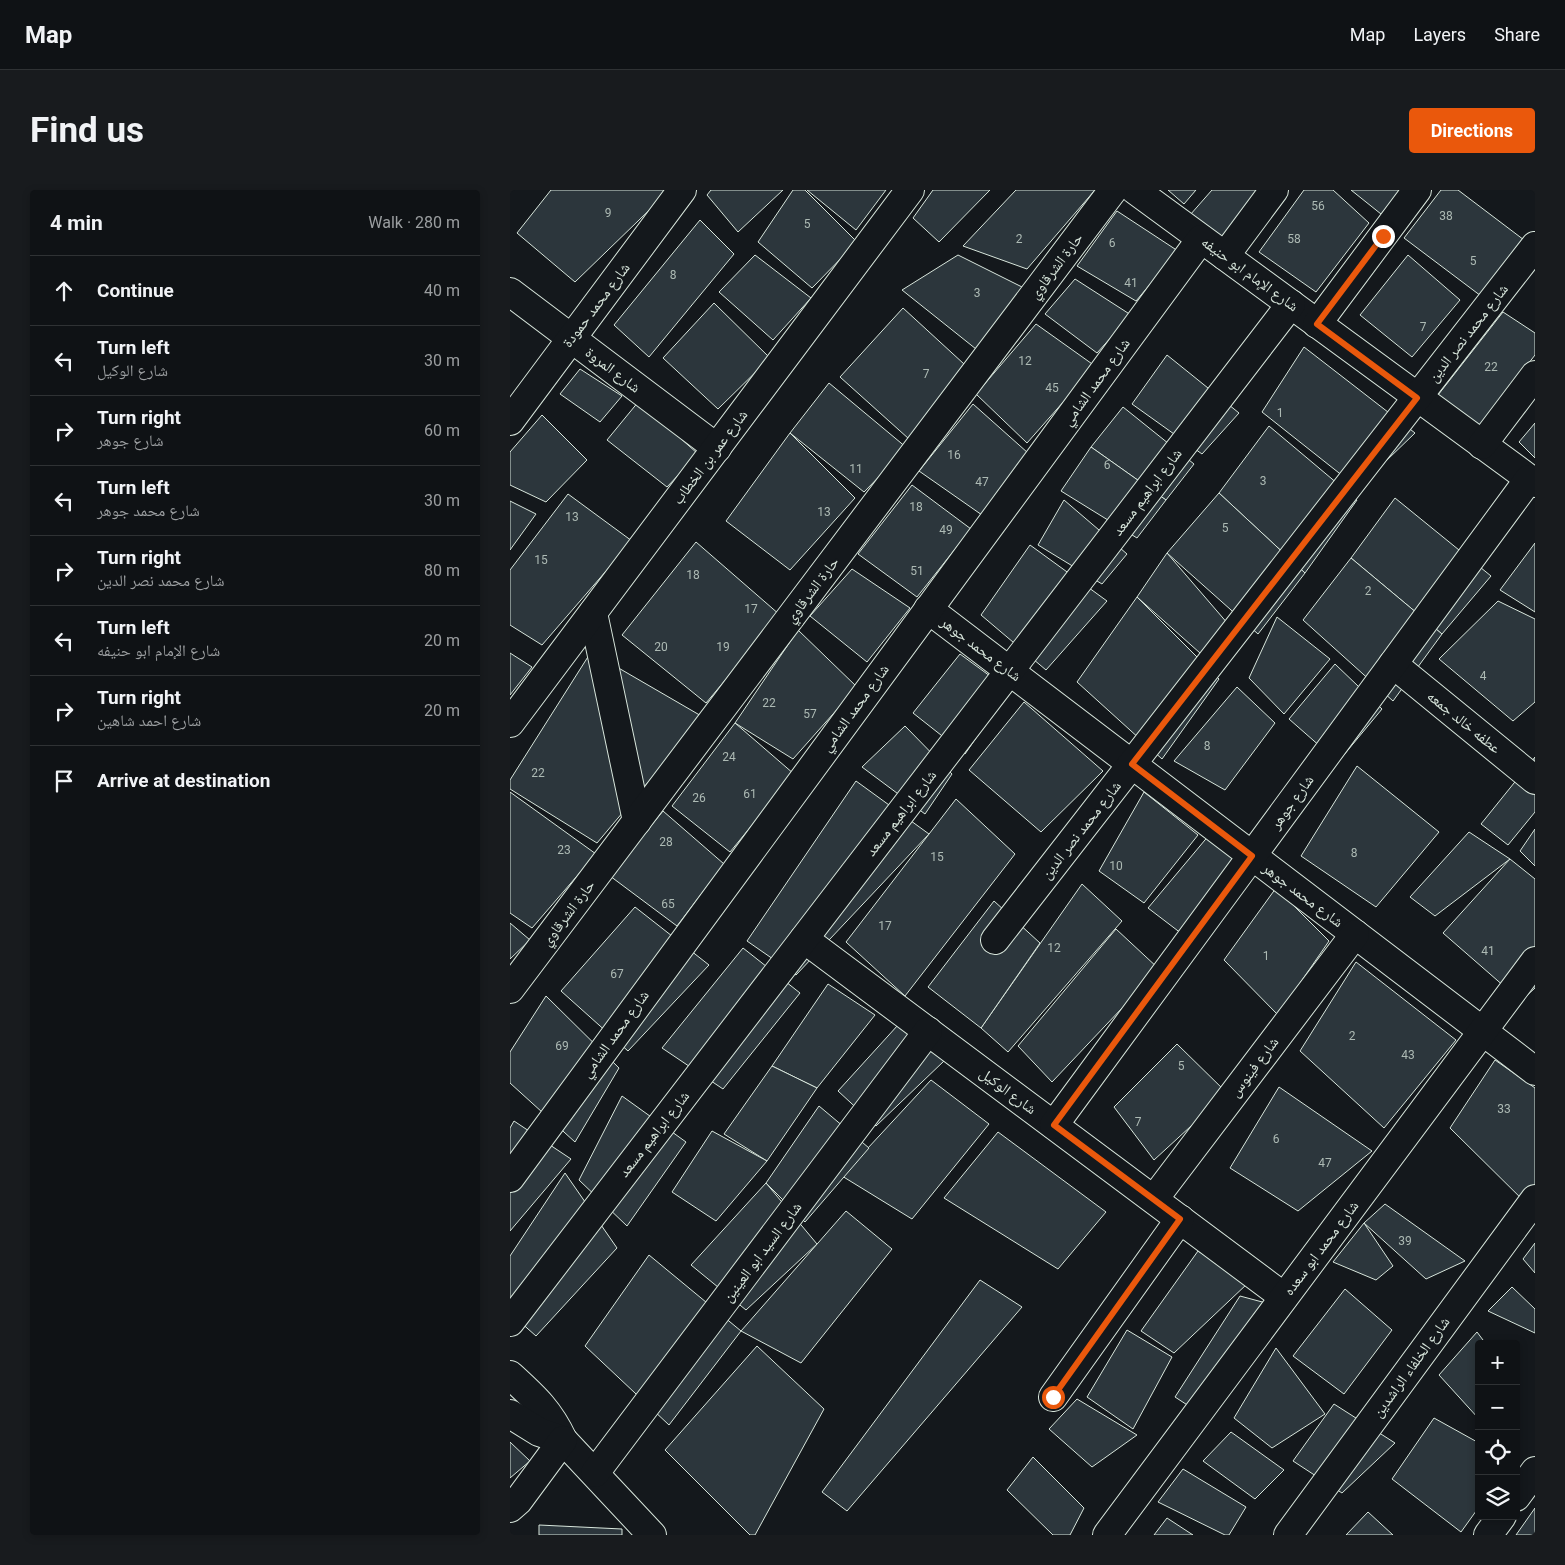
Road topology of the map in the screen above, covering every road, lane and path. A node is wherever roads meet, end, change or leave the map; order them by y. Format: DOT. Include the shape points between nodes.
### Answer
graph roads {
  1 [pos="682,190"];
  2 [pos="910,190"];
  3 [pos="1113,190"];
  4 [pos="1134,190"];
  5 [pos="1274,190"];
  6 [pos="1417,190"];
  7 [pos="1201,239"];
  8 [pos="1535,246"];
  9 [pos="1225,256"];
  10 [pos="510,292"];
  11 [pos="1291,304"];
  12 [pos="1317,324"];
  13 [pos="572,338"];
  14 [pos="1535,375"];
  15 [pos="1417,398"];
  16 [pos="510,421"];
  17 [pos="1482,445"];
  18 [pos="717,448"];
  19 [pos="1532,481"];
  20 [pos="928,609"];
  21 [pos="593,613"];
  22 [pos="1393,664"];
  23 [pos="1010,671"];
  24 [pos="510,723"];
  25 [pos="1132,764"];
  26 [pos="1535,780"];
  27 [pos="637,821"];
  28 [pos="1252,856"];
  29 [pos="1355,934"];
  30 [pos="804,939"];
  31 [pos="994,940"];
  32 [pos="1535,962"];
  33 [pos="510,989"];
  34 [pos="928,1031"];
  35 [pos="1483,1032"];
  36 [pos="1535,1072"];
  37 [pos="1054,1125"];
  38 [pos="510,1178"];
  39 [pos="1535,1198"];
  40 [pos="1154,1199"];
  41 [pos="1180,1219"];
  42 [pos="1284,1297"];
  43 [pos="510,1322"];
  44 [pos="510,1375"];
  45 [pos="1053,1397"];
  46 [pos="510,1414"];
  47 [pos="563,1440"];
  48 [pos="1535,1471"];
  49 [pos="595,1473"];
  50 [pos="1520,1492"];
  51 [pos="510,1508"];
  52 [pos="1499,1520"];
  53 [pos="652,1535"];
  54 [pos="1106,1535"];
  55 [pos="1288,1535"];
  56 [pos="1488,1535"];
  1 -- 13 [label="street, شارع محمد حمودة"];
  2 -- 18 [label="street, شارع عمر بن الخطاب"];
  3 -- 27 [label="street, حارة الشرقاوي"];
  4 -- 7 [label="street, شارع الإمام ابو حنيفه"];
  5 -- 9 [label="street"];
  6 -- 12 [label="street"];
  7 -- 9 [label="street, شارع الإمام ابو حنيفه"];
  7 -- 20 [label="street, شارع محمد الشامي"];
  8 -- 15 [label="street, شارع محمد نصر الدين"];
  9 -- 11 [label="street, شارع الإمام ابو حنيفه"];
  10 -- 13 [label="street, شارع المروة"];
  11 -- 12 [label="street, شارع الإمام ابو حنيفه"];
  11 -- 23 [label="street, شارع ابراهيم مسعد"];
  12 -- 15 [label="street, شارع الإمام ابو حنيفه"];
  13 -- 16 [label="street, شارع محمد حمودة"];
  13 -- 18 [label="street, شارع المروة"];
  14 -- 17 [label="street"];
  15 -- 17 [label="street, شارع الإمام ابو حنيفه"];
  15 -- 25 [label="street, شارع محمد نصر الدين"];
  17 -- 19 [label="street, شارع الإمام ابو حنيفه"];
  18 -- 21 [label="street, شارع عمر بن الخطاب"];
  19 -- 22 [label="street, شارع جوهر"];
  20 -- 23 [label="street, شارع محمد جوهر"];
  20 -- 38 [label="street, شارع محمد الشامي"];
  21 -- 24 [label="street, شارع عمر بن الخطاب"];
  21 -- 27 [label="street"];
  22 -- 26 [label="street, عطفه خالد جمعه"];
  22 -- 28 [label="street, شارع جوهر"];
  23 -- 25 [label="street, شارع محمد جوهر"];
  23 -- 30 [label="street, شارع ابراهيم مسعد"];
  25 -- 28 [label="street, شارع محمد جوهر"];
  25 -- 31 [label="street, شارع محمد نصر الدين"];
  27 -- 33 [label="street, حارة الشرقاوي"];
  28 -- 29 [label="street, شارع محمد جوهر"];
  28 -- 37 [label="street, شارع جوهر"];
  29 -- 35 [label="street, شارع محمد جوهر"];
  29 -- 40 [label="street, شارع فينوس"];
  30 -- 34 [label="street, شارع الوكيل"];
  30 -- 43 [label="street, شارع ابراهيم مسعد"];
  32 -- 35 [label="street, شارع محمد ابو سعده"];
  34 -- 37 [label="street, شارع الوكيل"];
  34 -- 49 [label="street, شارع السيد ابو العينين"];
  35 -- 36 [label="street, شارع محمد جوهر"];
  35 -- 42 [label="street, شارع محمد ابو سعده"];
  37 -- 40 [label="street, شارع الوكيل"];
  39 -- 55 [label="street, شارع الخلفاء الراشدين"];
  40 -- 41 [label="street, شارع الوكيل"];
  41 -- 42 [label="street, شارع الوكيل"];
  41 -- 45 [label="street"];
  42 -- 54 [label="street, شارع محمد ابو سعده"];
  44 -- 47 [label="street" via="543,1406"];
  46 -- 47 [label="street" via="540,1432"];
  47 -- 49 [label="street"];
  47 -- 51 [label="street"];
  48 -- 50 [label="street"];
  49 -- 53 [label="street"];
  52 -- 56 [label="street"];
}
